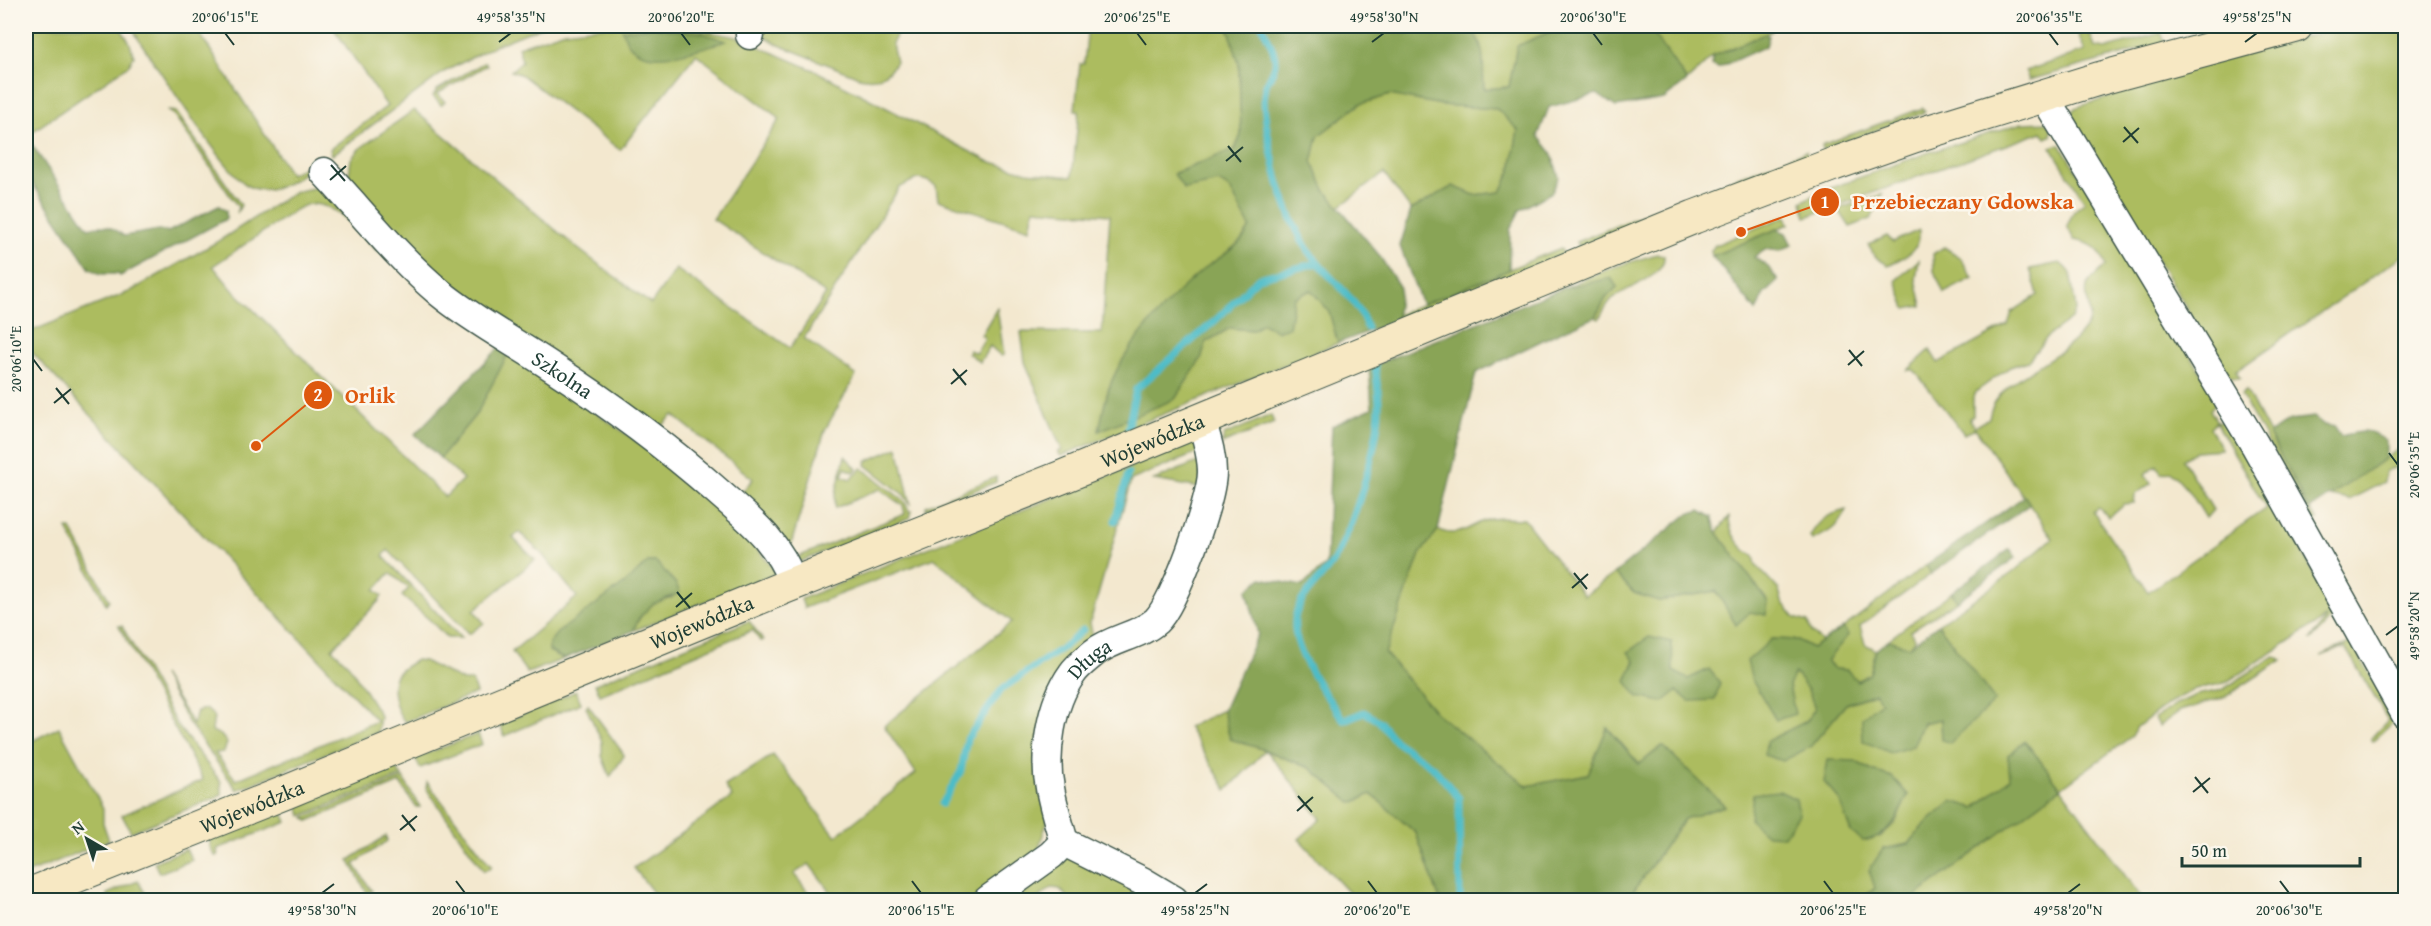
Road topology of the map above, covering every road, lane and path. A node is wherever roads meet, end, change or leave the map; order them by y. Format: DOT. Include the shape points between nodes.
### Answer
graph roads {
  1 [pos="2296,26"];
  2 [pos="2233,34"];
  3 [pos="2044,96"];
  4 [pos="324,172"];
  5 [pos="1201,419"];
  6 [pos="794,584"];
  7 [pos="2406,715"];
  8 [pos="1064,842"];
  9 [pos="26,896"];
  10 [pos="988,900"];
  11 [pos="1174,900"];
  1 -- 2 [label="main road, Wojewódzka"];
  2 -- 3 [label="main road, Wojewódzka"];
  3 -- 5 [label="main road, Wojewódzka" via="1864,152 1694,217"];
  3 -- 7 [label="street" via="2255,445"];
  4 -- 6 [label="street, Szkolna" via="441,293 590,392 698,474 762,531 784,559"];
  5 -- 6 [label="main road, Wojewódzka"];
  5 -- 8 [label="street, Długa" via="1211,454 1212,475 1208,498 1175,593 1155,622 1097,650 1072,674 1052,720 1049,787"];
  6 -- 9 [label="main road, Wojewódzka"];
  8 -- 10 [label="street"];
  8 -- 11 [label="street"];
}
